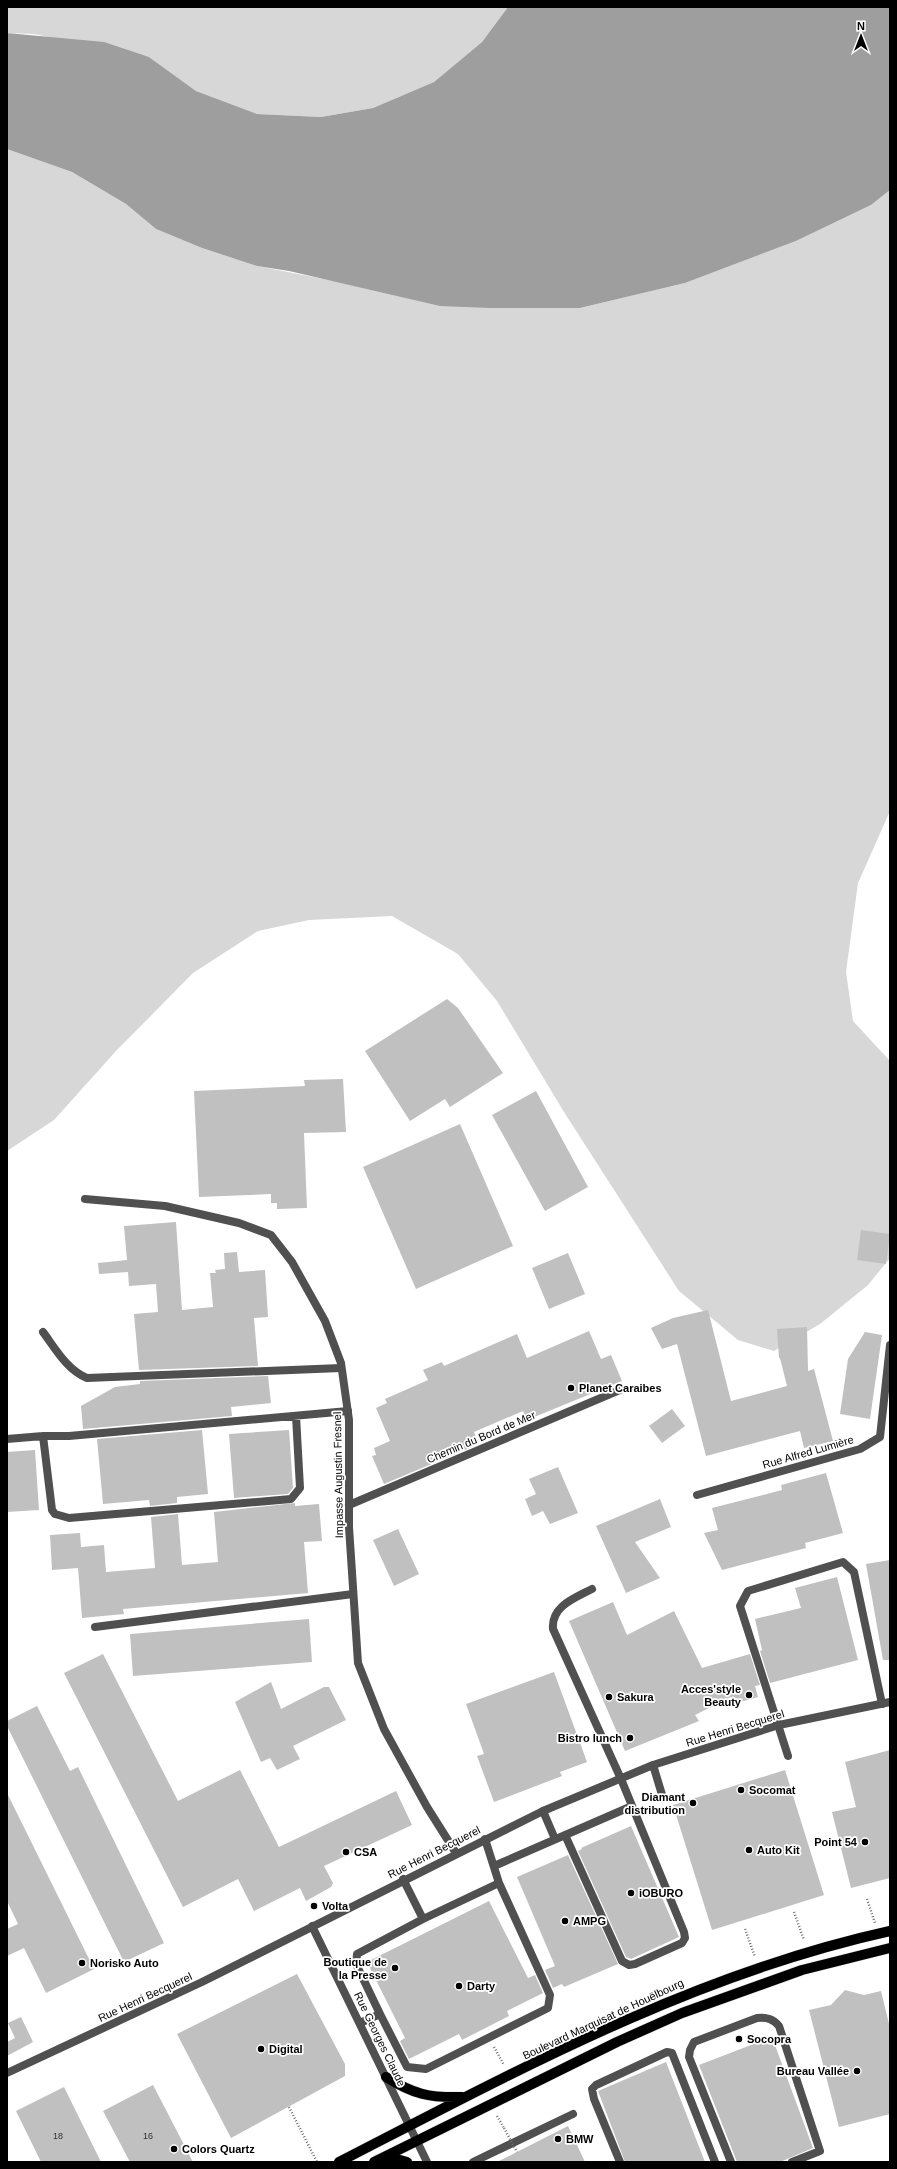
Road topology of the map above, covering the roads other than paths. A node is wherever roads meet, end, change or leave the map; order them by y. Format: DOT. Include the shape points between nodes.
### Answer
graph roads {
  1 [pos="85,1199"];
  2 [pos="43,1332"];
  3 [pos="890,1345"];
  4 [pos="341,1368"];
  5 [pos="622,1389"];
  6 [pos="348,1411"];
  7 [pos="296,1416"];
  8 [pos="43,1436"];
  9 [pos="7,1440"];
  10 [pos="696,1495"];
  11 [pos="349,1505"];
  12 [pos="592,1589"];
  13 [pos="353,1594"];
  14 [pos="95,1627"];
  15 [pos="886,1703"];
  16 [pos="778,1725"];
  17 [pos="788,1756"];
  18 [pos="653,1765"];
  19 [pos="621,1779"];
  20 [pos="663,1798"];
  21 [pos="632,1806"];
  22 [pos="543,1811"];
  23 [pos="565,1835"];
  24 [pos="485,1839"];
  25 [pos="555,1839"];
  26 [pos="456,1853"];
  27 [pos="494,1866"];
  28 [pos="403,1880"];
  29 [pos="499,1883"];
  30 [pos="423,1919"];
  31 [pos="312,1926"];
  32 [pos="890,1930"];
  33 [pos="890,1948"];
  34 [pos="380,2014"];
  35 [pos="360,2024"];
  36 [pos="7,2073"];
  37 [pos="386,2077"];
  38 [pos="466,2096"];
  39 [pos="573,2114"];
  40 [pos="411,2125"];
  41 [pos="417,2141"];
  42 [pos="338,2162"];
  43 [pos="375,2162"];
  44 [pos="407,2162"];
  45 [pos="428,2162"];
  46 [pos="473,2162"];
  47 [pos="620,2162"];
  48 [pos="715,2162"];
  49 [pos="731,2162"];
  50 [pos="792,2162"];
  1 -- 4 [label="street, Impasse Augustin Fresnel" via="165,1206 239,1223 271,1235 292,1262 325,1321"];
  2 -- 4 [label="street" via="65,1361 87,1378"];
  3 -- 10 [label="street, Rue Alfred Lumière" via="880,1437 860,1449"];
  4 -- 6 [label="street, Impasse Augustin Fresnel"];
  5 -- 11 [label="street, Chemin du Bord de Mer"];
  6 -- 7 [label="street"];
  6 -- 11 [label="street, Impasse Augustin Fresnel"];
  7 -- 8 [label="street" via="69,1436"];
  7 -- 8 [label="street" via="300,1488 291,1499 69,1518 55,1514 52,1510"];
  8 -- 9 [label="street"];
  11 -- 13 [label="street, Impasse Augustin Fresnel"];
  12 -- 19 [label="street" via="564,1604 556,1612 552,1621 553,1629"];
  13 -- 14 [label="street"];
  13 -- 26 [label="street, Impasse Augustin Fresnel" via="358,1663 384,1729"];
  15 -- 16 [label="street, Rue Henri Becquerel"];
  15 -- 16 [label="street" via="854,1572 843,1562 748,1591 740,1606"];
  16 -- 17 [label="street"];
  16 -- 18 [label="street, Rue Henri Becquerel"];
  18 -- 19 [label="street, Rue Henri Becquerel"];
  18 -- 20 [label="street"];
  19 -- 21 [label="street"];
  19 -- 22 [label="street, Rue Henri Becquerel"];
  21 -- 23 [label="street"];
  21 -- 23 [label="street" via="685,1938 682,1943 635,1964 629,1965 622,1961"];
  22 -- 24 [label="street, Rue Henri Becquerel"];
  22 -- 25 [label="street"];
  23 -- 25 [label="street"];
  24 -- 26 [label="street, Rue Henri Becquerel"];
  24 -- 27 [label="street"];
  25 -- 27 [label="street"];
  26 -- 28 [label="street, Rue Henri Becquerel"];
  27 -- 29 [label="street"];
  28 -- 30 [label="street"];
  28 -- 31 [label="street, Rue Henri Becquerel"];
  29 -- 30 [label="street"];
  29 -- 34 [label="street" via="550,1995 548,2008 426,2069 407,2067"];
  30 -- 34 [label="street" via="357,1954 356,1964"];
  31 -- 35 [label="street, Rue Georges Claude"];
  31 -- 36 [label="street, Rue Henri Becquerel" via="195,1986"];
  32 -- 38 [label="main road, Boulevard Marquisat de Houëlbourg" via="758,1967 692,1992 617,2023"];
  33 -- 41 [label="main road" via="802,1970 682,2013 617,2042"];
  34 -- 35 [label="street"];
  35 -- 37 [label="street, Rue Georges Claude"];
  37 -- 38 [label="main road" via="403,2088 428,2097"];
  37 -- 40 [label="street, Rue Georges Claude"];
  38 -- 40 [label="main road, Boulevard Marquisat de Houëlbourg"];
  39 -- 46 [label="street"];
  40 -- 41 [label="street, Rue Georges Claude"];
  40 -- 42 [label="main road, Boulevard Marquisat de Houëlbourg"];
  41 -- 43 [label="main road"];
  41 -- 45 [label="street, Rue Georges Claude"];
  43 -- 44 [label="main road"];
  47 -- 48 [label="street" via="592,2089 667,2052 672,2053"];
  49 -- 50 [label="street" via="689,2057 690,2050 694,2042 757,2018 766,2017 779,2026 820,2151"];
}
